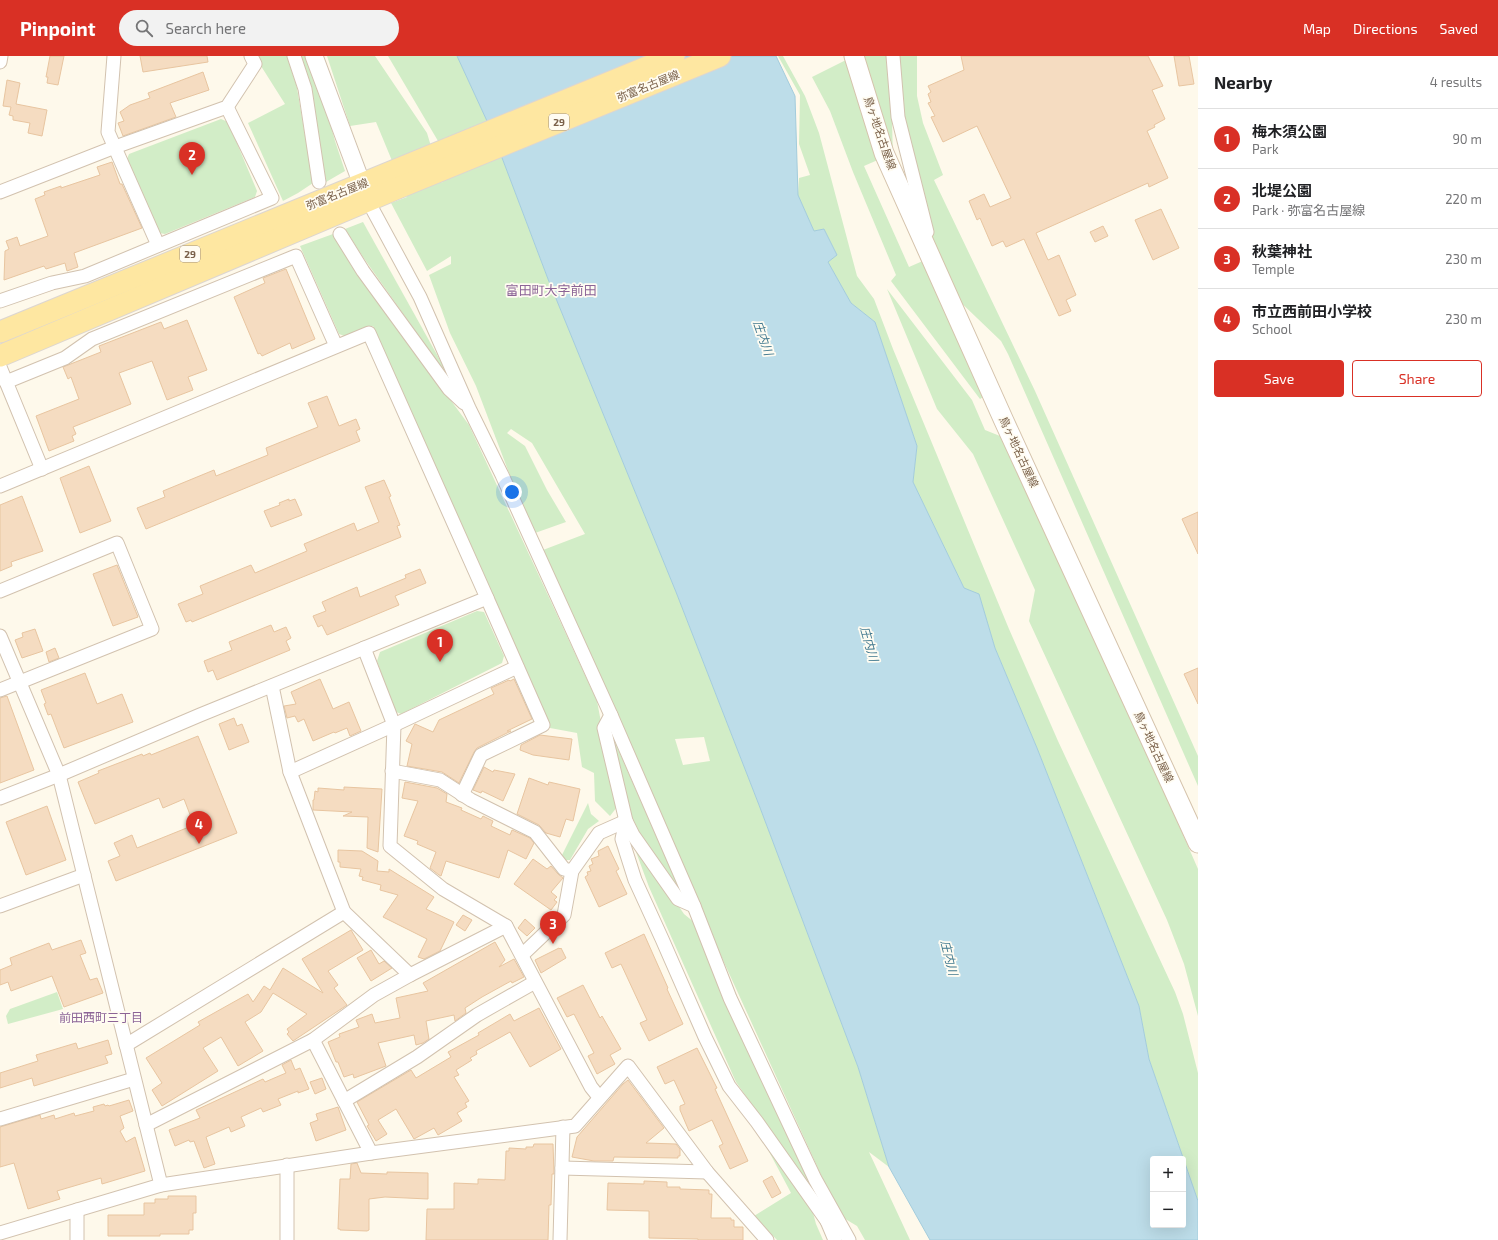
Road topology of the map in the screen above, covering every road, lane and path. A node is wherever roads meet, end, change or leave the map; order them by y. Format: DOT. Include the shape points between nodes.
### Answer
graph roads {
  1 [pos="1,56"];
  2 [pos="114,56"];
  3 [pos="251,56"];
  4 [pos="294,56"];
  5 [pos="314,56"];
  6 [pos="674,56"];
  7 [pos="720,56"];
  8 [pos="854,56"];
  9 [pos="893,56"];
  10 [pos="0,62"];
  11 [pos="227,107"];
  12 [pos="115,147"];
  13 [pos="319,182"];
  14 [pos="370,187"];
  15 [pos="0,192"];
  16 [pos="340,234"];
  17 [pos="158,245"];
  18 [pos="936,268"];
  19 [pos="0,301"];
  20 [pos="0,332"];
  21 [pos="336,346"];
  22 [pos="0,356"];
  23 [pos="0,368"];
  24 [pos="6,382"];
  25 [pos="469,408"];
  26 [pos="42,469"];
  27 [pos="0,486"];
  28 [pos="0,592"];
  29 [pos="487,598"];
  30 [pos="0,636"];
  31 [pos="364,648"];
  32 [pos="517,667"];
  33 [pos="19,683"];
  34 [pos="272,686"];
  35 [pos="0,690"];
  36 [pos="611,715"];
  37 [pos="394,725"];
  38 [pos="392,771"];
  39 [pos="290,772"];
  40 [pos="59,775"];
  41 [pos="462,795"];
  42 [pos="0,798"];
  43 [pos="626,821"];
  44 [pos="1198,842"];
  45 [pos="572,871"];
  46 [pos="84,875"];
  47 [pos="0,906"];
  48 [pos="694,906"];
  49 [pos="344,912"];
  50 [pos="506,926"];
  51 [pos="522,954"];
  52 [pos="410,975"];
  53 [pos="535,982"];
  54 [pos="313,1040"];
  55 [pos="126,1045"];
  56 [pos="134,1078"];
  57 [pos="599,1097"];
  58 [pos="344,1101"];
  59 [pos="0,1119"];
  60 [pos="146,1124"];
  61 [pos="563,1128"];
  62 [pos="371,1153"];
  63 [pos="286,1165"];
  64 [pos="562,1168"];
  65 [pos="707,1172"];
  66 [pos="161,1185"];
  67 [pos="77,1210"];
  68 [pos="831,1219"];
  69 [pos="0,1234"];
  70 [pos="77,1240"];
  71 [pos="286,1240"];
  72 [pos="560,1240"];
  73 [pos="767,1240"];
  74 [pos="835,1240"];
  75 [pos="849,1240"];
  1 -- 10 [label="street"];
  2 -- 12 [label="street" via="108,132"];
  3 -- 11 [label="street" via="255,64"];
  4 -- 13 [label="street" via="304,89"];
  5 -- 14 [label="street"];
  6 -- 14 [label="main road, 弥富名古屋線 / 29"];
  7 -- 14 [label="main road, 弥富名古屋線 / 29" via="398,188"];
  8 -- 18 [label="main road, 鳥ヶ地名古屋線" via="884,153"];
  9 -- 18 [label="street" via="898,117"];
  11 -- 12 [label="street"];
  11 -- 17 [label="street" via="272,198"];
  12 -- 15 [label="street"];
  12 -- 17 [label="street"];
  14 -- 20 [label="main road, 弥富名古屋線 / 29"];
  14 -- 22 [label="main road, 弥富名古屋線 / 29"];
  14 -- 25 [label="street"];
  16 -- 25 [label="street" via="363,271 444,382"];
  17 -- 19 [label="street" via="85,276 52,282"];
  18 -- 44 [label="main road, 鳥ヶ地名古屋線"];
  21 -- 24 [label="street" via="296,256 92,340 65,358"];
  21 -- 26 [label="street"];
  21 -- 29 [label="street" via="369,333"];
  23 -- 24 [label="street"];
  24 -- 26 [label="street"];
  25 -- 36 [label="street"];
  26 -- 27 [label="street"];
  28 -- 33 [label="street" via="117,543 152,629"];
  29 -- 31 [label="street"];
  29 -- 32 [label="street"];
  30 -- 33 [label="street"];
  31 -- 34 [label="street"];
  31 -- 37 [label="street"];
  32 -- 37 [label="street"];
  32 -- 41 [label="street" via="543,725 481,755"];
  33 -- 35 [label="street"];
  33 -- 40 [label="street"];
  34 -- 39 [label="street"];
  34 -- 40 [label="street"];
  36 -- 43 [label="street" via="604,728"];
  36 -- 48 [label="street"];
  37 -- 38 [label="street"];
  37 -- 39 [label="street"];
  38 -- 41 [label="street" via="440,780"];
  38 -- 50 [label="street" via="390,846 443,889"];
  39 -- 49 [label="street"];
  40 -- 42 [label="street"];
  40 -- 46 [label="street"];
  41 -- 45 [label="street" via="535,832 564,869"];
  43 -- 45 [label="street" via="599,833"];
  43 -- 48 [label="street" via="678,899"];
  43 -- 68 [label="street" via="622,840 635,880 729,1086"];
  45 -- 51 [label="street" via="564,915"];
  46 -- 47 [label="street"];
  46 -- 55 [label="street"];
  48 -- 68 [label="street" via="730,998 815,1179"];
  49 -- 52 [label="street"];
  49 -- 55 [label="street"];
  50 -- 51 [label="street"];
  50 -- 52 [label="street"];
  51 -- 53 [label="street"];
  52 -- 54 [label="street" via="374,995"];
  53 -- 57 [label="street" via="591,1087"];
  53 -- 58 [label="street" via="477,1015 417,1057"];
  54 -- 58 [label="street"];
  54 -- 60 [label="street"];
  55 -- 56 [label="street"];
  56 -- 59 [label="street"];
  56 -- 60 [label="street"];
  57 -- 61 [label="street" via="575,1126"];
  57 -- 65 [label="street" via="628,1066"];
  58 -- 62 [label="street"];
  60 -- 66 [label="street"];
  61 -- 62 [label="street"];
  61 -- 64 [label="street"];
  62 -- 63 [label="street"];
  63 -- 66 [label="street"];
  63 -- 71 [label="street"];
  64 -- 65 [label="street"];
  64 -- 72 [label="street"];
  65 -- 73 [label="street"];
  66 -- 67 [label="street"];
  67 -- 69 [label="street"];
  67 -- 70 [label="street"];
  68 -- 74 [label="street"];
  68 -- 75 [label="street"];
}
